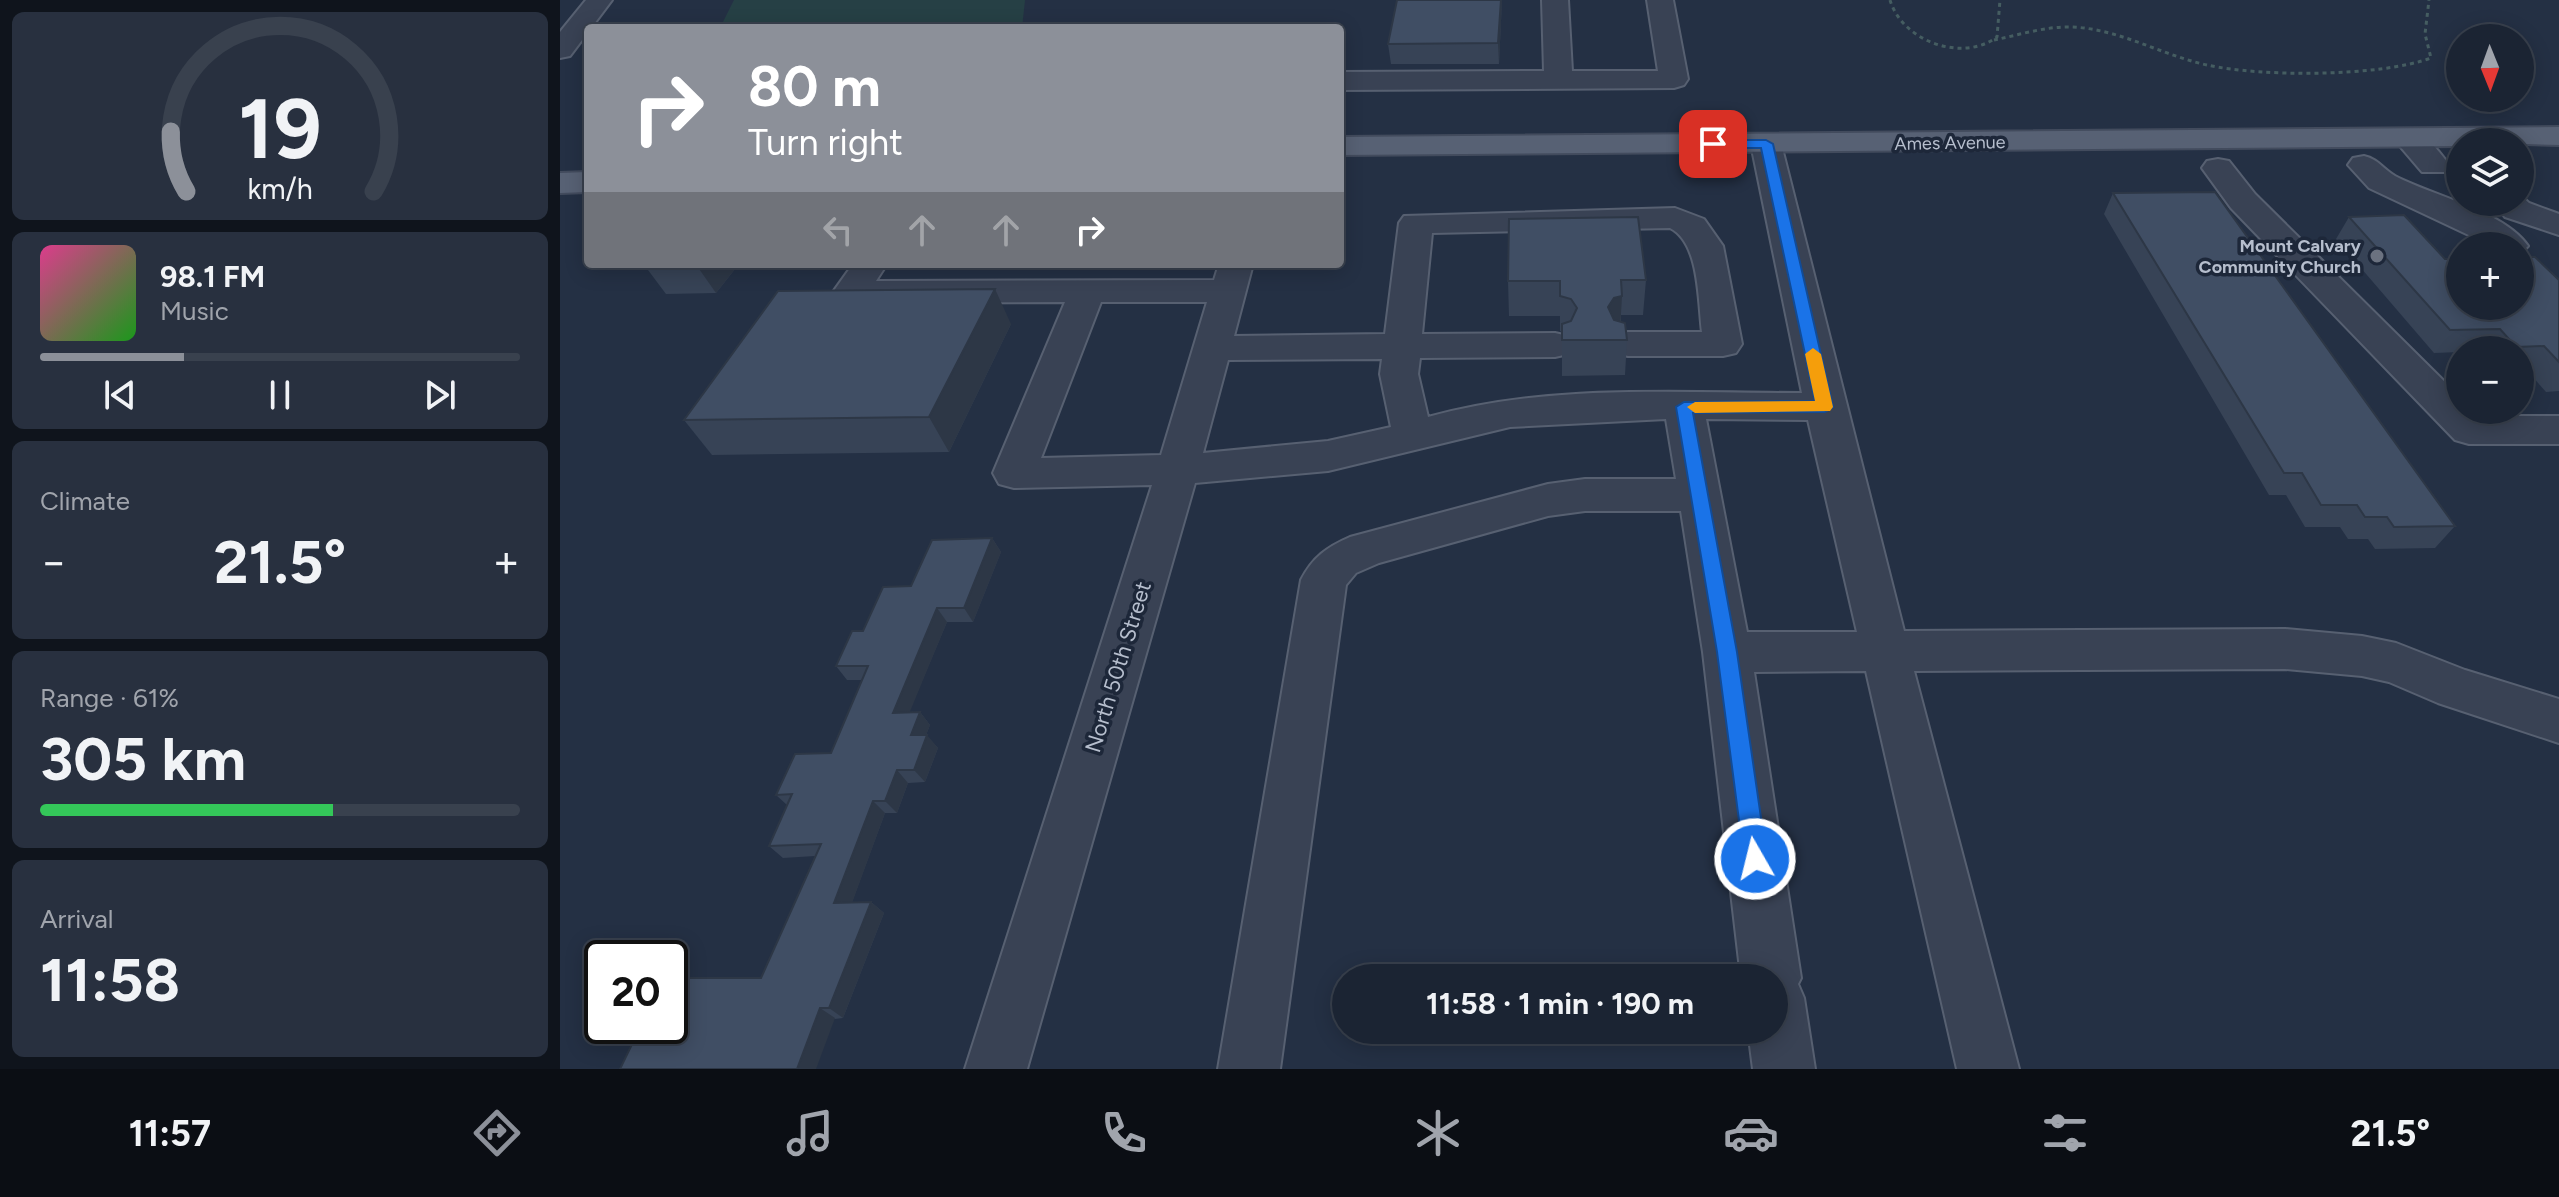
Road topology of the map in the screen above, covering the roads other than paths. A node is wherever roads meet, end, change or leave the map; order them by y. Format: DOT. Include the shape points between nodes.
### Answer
graph roads {
  1 [pos="599,0"];
  2 [pos="1555,0"];
  3 [pos="1660,0"];
  4 [pos="560,50"];
  5 [pos="1558,80"];
  6 [pos="1344,81"];
  7 [pos="2559,136"];
  8 [pos="2408,138"];
  9 [pos="1344,146"];
  10 [pos="560,154"];
  11 [pos="584,154"];
  12 [pos="1758,163"];
  13 [pos="2559,163"];
  14 [pos="2534,164"];
  15 [pos="2364,165"];
  16 [pos="2446,165"];
  17 [pos="2218,168"];
  18 [pos="1683,173"];
  19 [pos="1344,175"];
  20 [pos="584,182"];
  21 [pos="560,183"];
  22 [pos="2446,209"];
  23 [pos="2534,215"];
  24 [pos="2460,216"];
  25 [pos="2559,225"];
  26 [pos="2494,232"];
  27 [pos="867,268"];
  28 [pos="1232,278"];
  29 [pos="1088,291"];
  30 [pos="1628,344"];
  31 [pos="1555,345"];
  32 [pos="1402,346"];
  33 [pos="1213,348"];
  34 [pos="1684,407"];
  35 [pos="1825,407"];
  36 [pos="2559,430"];
  37 [pos="1412,433"];
  38 [pos="1177,472"];
  39 [pos="1699,495"];
  40 [pos="1887,651"];
  41 [pos="1727,652"];
  42 [pos="2559,721"];
  43 [pos="1769,964"];
  44 [pos="1780,1044"];
  45 [pos="996,1069"];
  46 [pos="1249,1069"];
  47 [pos="1784,1069"];
  48 [pos="1988,1069"];
  1 -- 4 [label="street"];
  2 -- 5 [label="street"];
  3 -- 5 [label="street" via="1674,79"];
  5 -- 6 [label="street"];
  7 -- 8 [label="main road, Ames Avenue"];
  8 -- 12 [label="main road, Ames Avenue"];
  8 -- 16 [label="street"];
  9 -- 12 [label="main road, Ames Avenue"];
  10 -- 11 [label="main road"];
  12 -- 17 [label="main road, Ames Avenue"];
  12 -- 35 [label="street"];
  13 -- 14 [label="main road"];
  15 -- 16 [label="main road, Ames Avenue"];
  15 -- 17 [label="main road, Ames Avenue"];
  15 -- 22 [label="street" via="2380,181"];
  17 -- 36 [label="street" via="2243,201 2469,430"];
  18 -- 19 [label="main road"];
  20 -- 21 [label="main road"];
  23 -- 25 [label="street"];
  24 -- 26 [label="street"];
  27 -- 29 [label="street" via="851,292"];
  28 -- 29 [label="street"];
  28 -- 33 [label="street, North 50th Street"];
  29 -- 38 [label="street" via="1014,473"];
  30 -- 32 [label="street" via="1723,344 1706,246 1692,226 1675,218 1416,223"];
  31 -- 32 [label="street"];
  32 -- 33 [label="street"];
  32 -- 37 [label="street" via="1399,374"];
  33 -- 38 [label="street, North 50th Street"];
  34 -- 35 [label="street"];
  34 -- 37 [label="street" via="1568,407 1506,413"];
  34 -- 39 [label="street"];
  35 -- 40 [label="street"];
  37 -- 38 [label="street" via="1331,455"];
  38 -- 45 [label="street, North 50th Street"];
  39 -- 41 [label="street"];
  39 -- 46 [label="street" via="1548,500 1366,549 1340,561 1324,580"];
  40 -- 41 [label="street"];
  40 -- 42 [label="street" via="2285,649 2362,656 2396,663"];
  40 -- 48 [label="street"];
  41 -- 43 [label="street"];
  44 -- 47 [label="street"];
}
